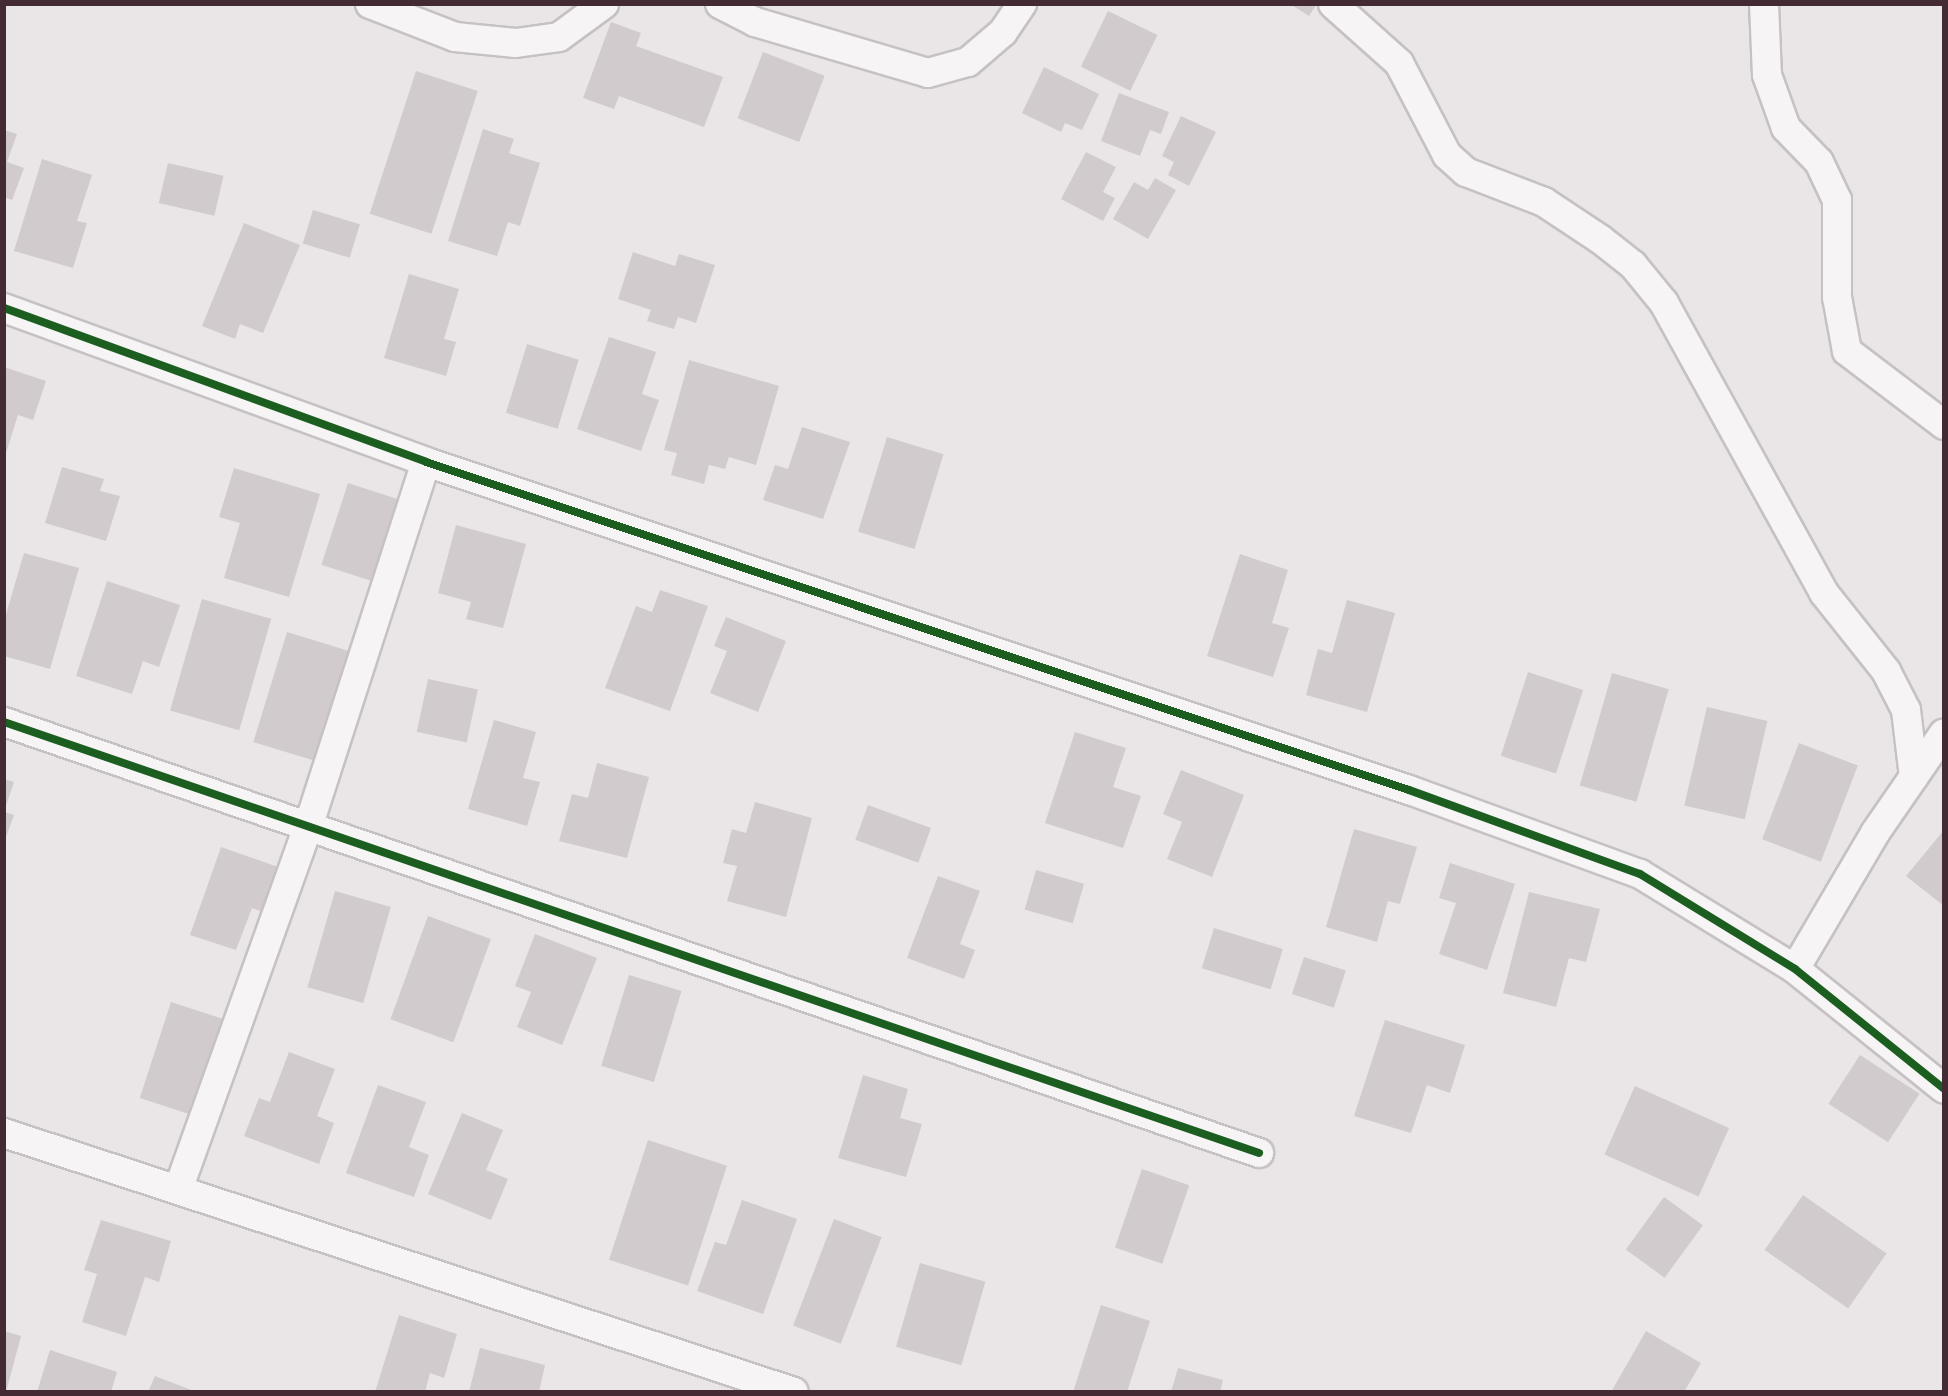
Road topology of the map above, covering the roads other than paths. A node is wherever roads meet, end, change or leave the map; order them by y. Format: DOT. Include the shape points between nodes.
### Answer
graph roads {
  1 [pos="370,4"];
  2 [pos="604,4"];
  3 [pos="720,4"];
  4 [pos="1022,4"];
  5 [pos="1334,4"];
  6 [pos="1764,4"];
  7 [pos="4,308"];
  8 [pos="1944,425"];
  9 [pos="426,462"];
  10 [pos="4,722"];
  11 [pos="1944,733"];
  12 [pos="1914,777"];
  13 [pos="309,824"];
  14 [pos="1795,969"];
  15 [pos="1944,1089"];
  16 [pos="4,1133"];
  17 [pos="1259,1154"];
  18 [pos="179,1187"];
  19 [pos="794,1392"];
  1 -- 2 [label="street" via="455,36 516,43 559,37"];
  3 -- 4 [label="street" via="754,22 928,73 968,62 1003,32"];
  5 -- 12 [label="street" via="1399,63 1447,155 1460,166 1544,202 1590,232 1633,265 1664,303 1824,593 1886,670 1906,710"];
  6 -- 8 [label="street" via="1767,75 1786,128 1819,162 1837,200 1837,297 1847,351"];
  7 -- 9 [label="street"];
  9 -- 13 [label="street"];
  9 -- 14 [label="street" via="1409,790 1640,874"];
  10 -- 13 [label="street"];
  11 -- 12 [label="street"];
  12 -- 14 [label="street"];
  13 -- 17 [label="street"];
  13 -- 18 [label="street"];
  14 -- 15 [label="street"];
  16 -- 18 [label="street"];
  18 -- 19 [label="street"];
}
